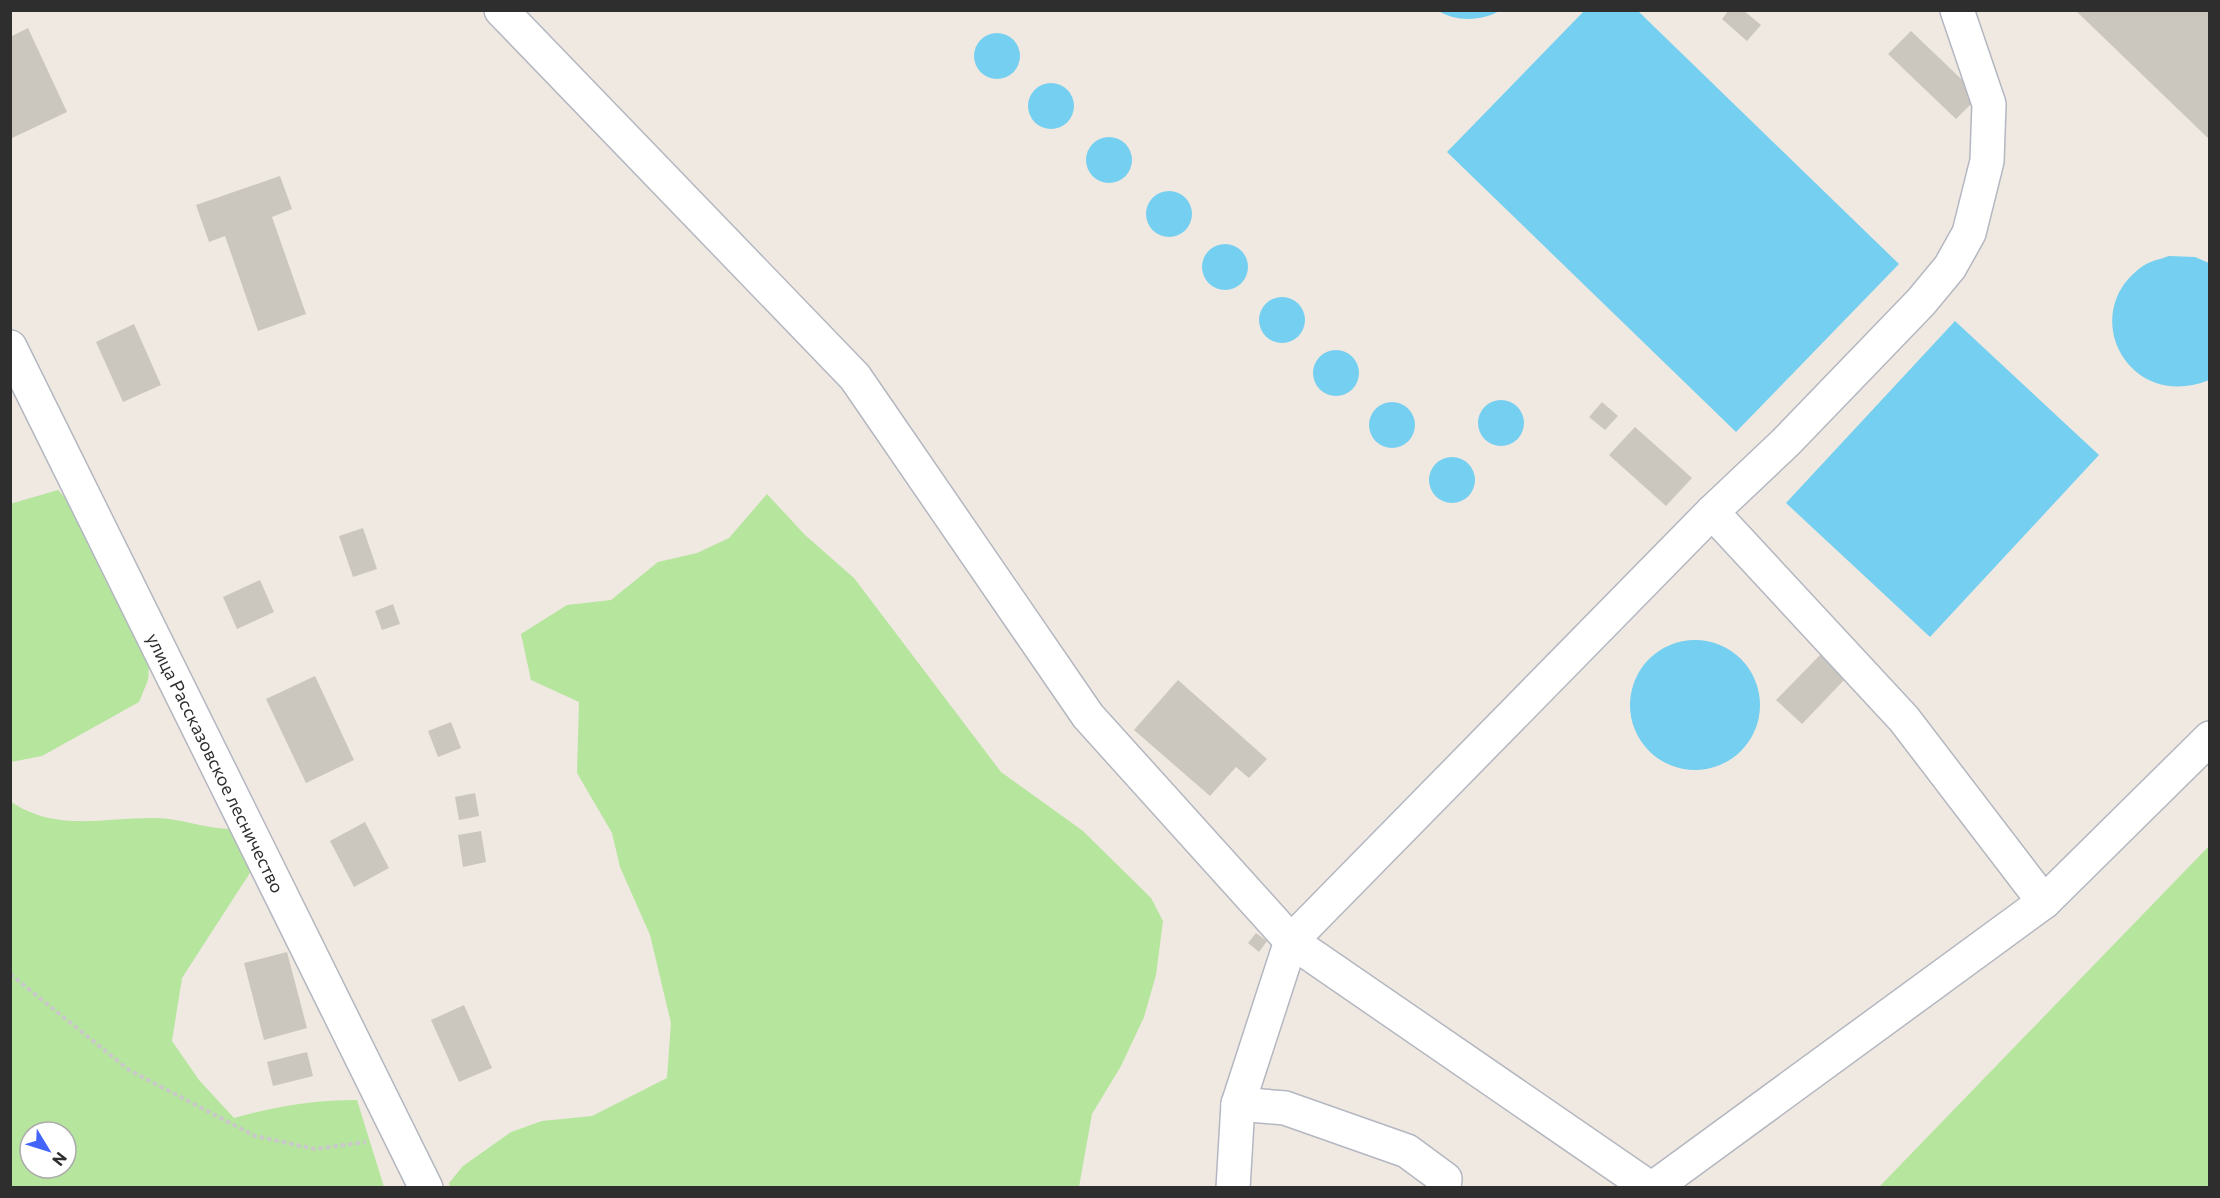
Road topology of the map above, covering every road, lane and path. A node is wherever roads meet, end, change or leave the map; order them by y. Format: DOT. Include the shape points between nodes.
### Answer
graph roads {
  1 [pos="1957,10"];
  2 [pos="505,12"];
  3 [pos="10,347"];
  4 [pos="1712,512"];
  5 [pos="2210,738"];
  6 [pos="2044,902"];
  7 [pos="1291,941"];
  8 [pos="10,974"];
  9 [pos="1238,1104"];
  10 [pos="403,1137"];
  11 [pos="424,1182"];
  12 [pos="1233,1188"];
  13 [pos="1444,1188"];
  14 [pos="1652,1188"];
  1 -- 4 [label="street" via="1989,104 1987,161 1970,233 1950,267 1921,302 1786,442"];
  2 -- 7 [label="street" via="855,377 1088,716"];
  3 -- 10 [label="street, улица Рассказовское лесничество"];
  4 -- 6 [label="street" via="1904,719"];
  4 -- 7 [label="street"];
  5 -- 6 [label="street"];
  6 -- 14 [label="street"];
  7 -- 9 [label="street"];
  7 -- 14 [label="street"];
  8 -- 10 [label="path" via="129,1070 255,1136 315,1149"];
  9 -- 12 [label="street"];
  9 -- 13 [label="street" via="1285,1108 1407,1151 1445,1179"];
  10 -- 11 [label="street, улица Рассказовское лесничество"];
}
